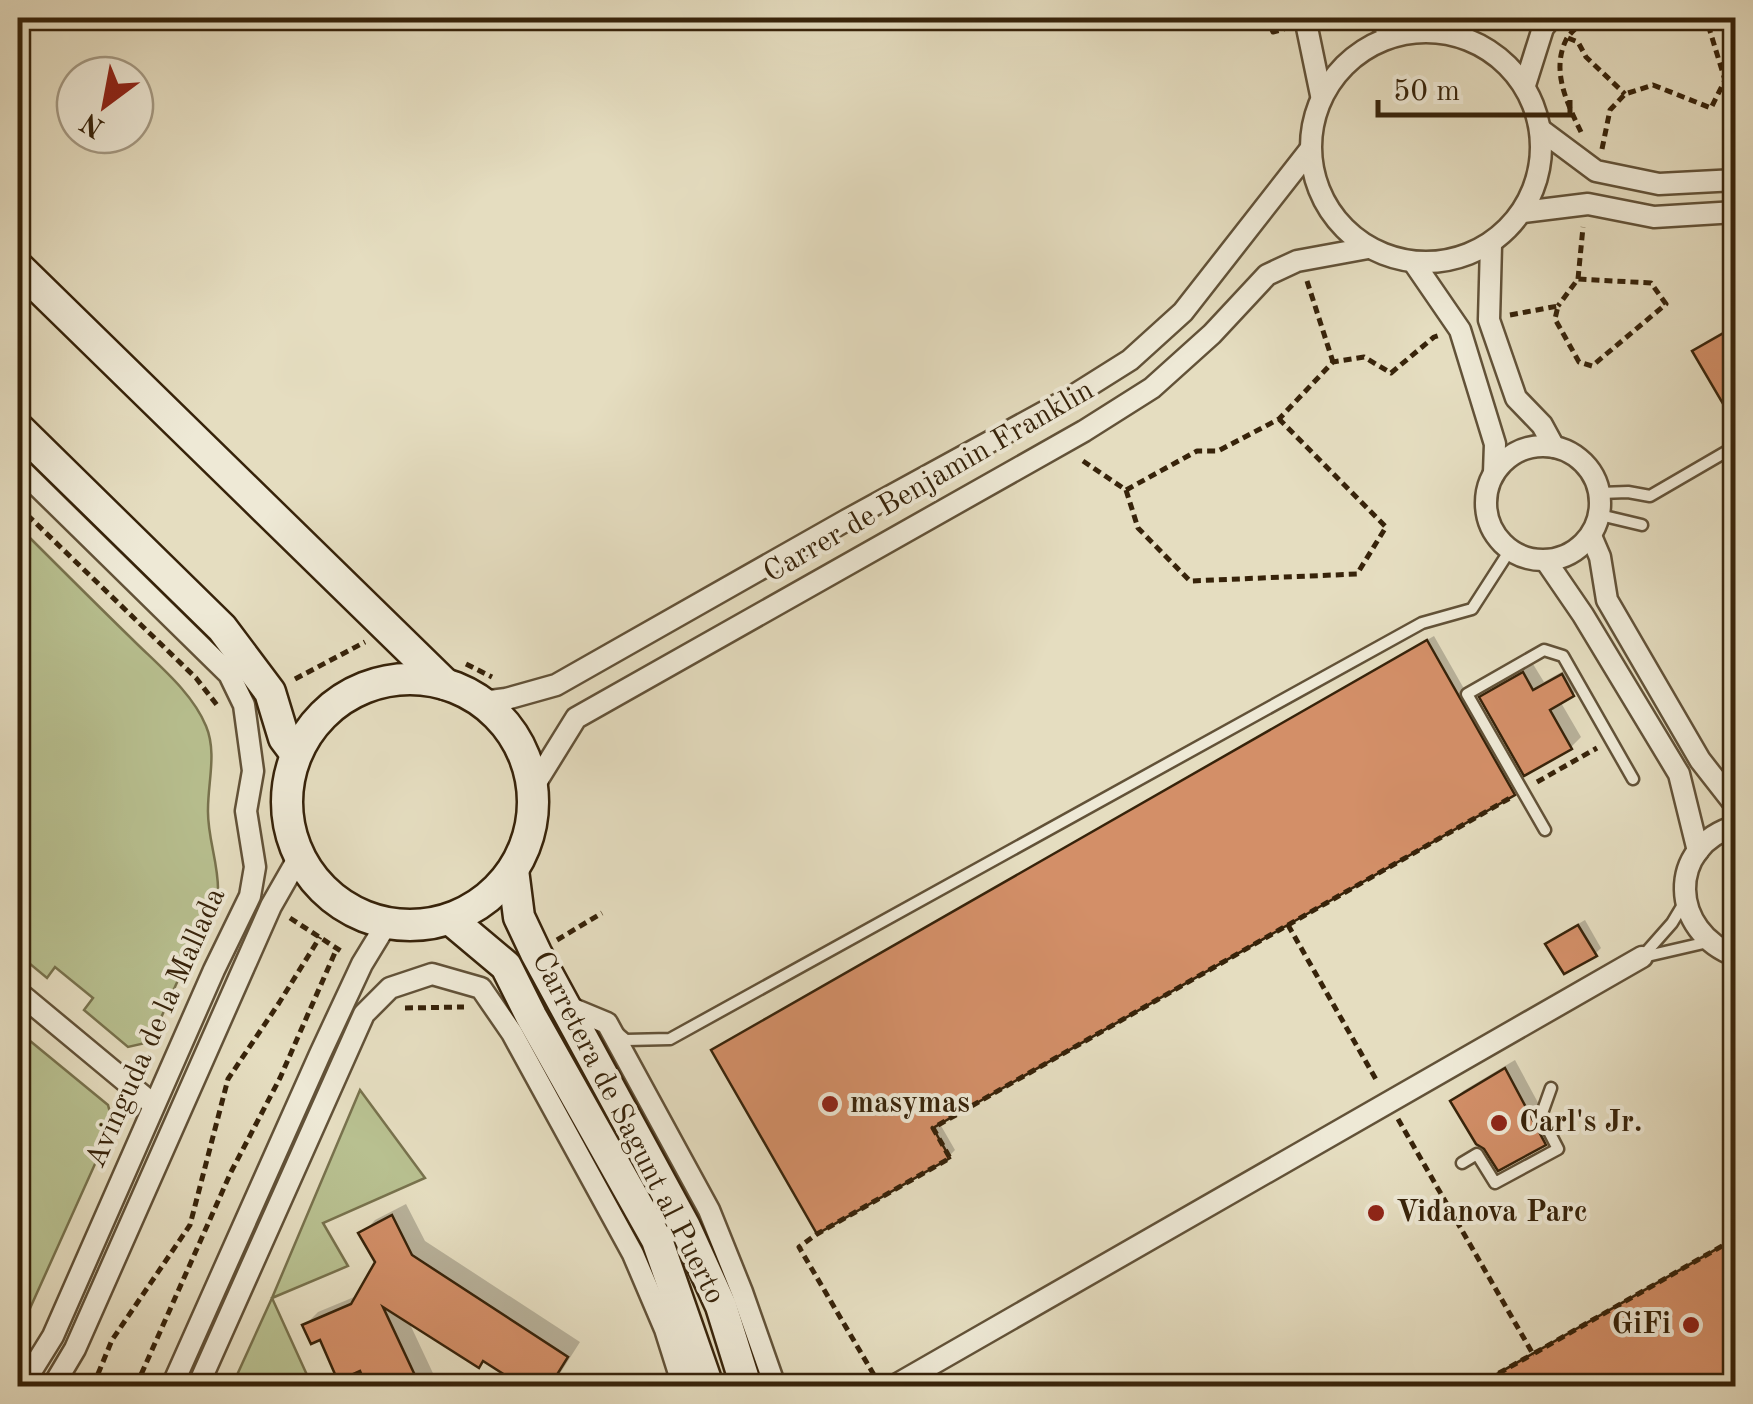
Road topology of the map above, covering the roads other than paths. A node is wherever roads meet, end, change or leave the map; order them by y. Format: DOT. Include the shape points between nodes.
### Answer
graph roads {
  1 [pos="1305,18"];
  2 [pos="1374,18"];
  3 [pos="1459,18"];
  4 [pos="1551,18"];
  5 [pos="1440,31"];
  6 [pos="1399,34"];
  7 [pos="1525,86"];
  8 [pos="1321,95"];
  9 [pos="1541,130"];
  10 [pos="1309,151"];
  11 [pos="1736,180"];
  12 [pos="1523,212"];
  13 [pos="1736,212"];
  14 [pos="1491,245"];
  15 [pos="1368,248"];
  16 [pos="1414,263"];
  17 [pos="18,267"];
  18 [pos="18,428"];
  19 [pos="1736,446"];
  20 [pos="1554,447"];
  21 [pos="18,467"];
  22 [pos="1494,473"];
  23 [pos="1600,493"];
  24 [pos="1600,516"];
  25 [pos="1642,525"];
  26 [pos="1591,536"];
  27 [pos="1510,550"];
  28 [pos="1546,561"];
  29 [pos="168,615"];
  30 [pos="218,624"];
  31 [pos="445,684"];
  32 [pos="482,702"];
  33 [pos="296,754"];
  34 [pos="1634,780"];
  35 [pos="532,788"];
  36 [pos="1736,806"];
  37 [pos="1736,826"];
  38 [pos="1545,830"];
  39 [pos="1698,851"];
  40 [pos="299,856"];
  41 [pos="513,870"];
  42 [pos="1686,901"];
  43 [pos="450,919"];
  44 [pos="386,923"];
  45 [pos="1708,942"];
  46 [pos="1736,956"];
  47 [pos="248,957"];
  48 [pos="1642,957"];
  49 [pos="214,970"];
  50 [pos="18,992"];
  51 [pos="566,1006"];
  52 [pos="532,1016"];
  53 [pos="607,1024"];
  54 [pos="330,1034"];
  55 [pos="526,1059"];
  56 [pos="343,1062"];
  57 [pos="1551,1088"];
  58 [pos="154,1105"];
  59 [pos="1462,1163"];
  60 [pos="764,1382"];
  61 [pos="22,1386"];
  62 [pos="53,1386"];
  63 [pos="172,1386"];
  64 [pos="198,1386"];
  65 [pos="683,1386"];
  66 [pos="708,1386"];
  67 [pos="792,1386"];
  68 [pos="894,1386"];
  1 -- 8 [label="street"];
  2 -- 6 [label="street"];
  3 -- 5 [label="street"];
  4 -- 7 [label="street"];
  5 -- 6 [label="street"];
  5 -- 7 [label="street" via="1488,49"];
  6 -- 8 [label="street" via="1353,56"];
  7 -- 9 [label="street"];
  8 -- 10 [label="street"];
  9 -- 11 [label="street" via="1596,171 1659,184"];
  9 -- 12 [label="street" via="1540,173"];
  10 -- 15 [label="street" via="1326,207"];
  10 -- 32 [label="street, Carrer de Benjamin Franklin" via="1184,312 1130,360 556,685"];
  12 -- 13 [label="street" via="1588,204 1654,217"];
  12 -- 14 [label="street"];
  14 -- 16 [label="street" via="1451,261"];
  14 -- 20 [label="street" via="1489,320 1516,398"];
  15 -- 16 [label="street"];
  15 -- 35 [label="street, Carrer de Benjamin Franklin" via="1296,261 1266,275 1152,388 576,718"];
  16 -- 22 [label="street" via="1460,330 1495,444"];
  17 -- 31 [label="street"];
  18 -- 30 [label="street"];
  19 -- 23 [label="lane" via="1650,496"];
  20 -- 22 [label="street" via="1510,456"];
  20 -- 23 [label="street" via="1592,472"];
  21 -- 29 [label="street, Avinguda de la Mallada"];
  22 -- 27 [label="street" via="1486,514"];
  23 -- 24 [label="street"];
  24 -- 25 [label="lane"];
  24 -- 26 [label="street"];
  26 -- 28 [label="street"];
  26 -- 36 [label="street" via="1607,600 1700,760"];
  27 -- 28 [label="street"];
  27 -- 53 [label="lane" via="1472,609 1422,623 670,1038 626,1040"];
  28 -- 39 [label="street" via="1678,774"];
  29 -- 30 [label="street"];
  29 -- 49 [label="street, Avinguda de la Mallada" via="228,674 244,705 253,771 246,811 255,868 250,896"];
  30 -- 33 [label="street" via="270,692"];
  31 -- 32 [label="street"];
  31 -- 33 [label="street" via="412,679 360,689 315,722"];
  32 -- 35 [label="street" via="516,740"];
  33 -- 40 [label="street" via="286,805"];
  34 -- 38 [label="lane" via="1562,656 1544,650 1467,694"];
  35 -- 41 [label="street" via="530,830"];
  37 -- 39 [label="street"];
  39 -- 42 [label="street"];
  40 -- 44 [label="street" via="335,900"];
  40 -- 47 [label="street, Avinguda de la Mallada"];
  41 -- 43 [label="street" via="486,899"];
  41 -- 51 [label="street, Carretera de Sagunt al Puerto" via="519,917"];
  42 -- 45 [label="street"];
  42 -- 48 [label="lane"];
  43 -- 44 [label="street"];
  43 -- 52 [label="street, Carretera de Sagunt al Puerto" via="506,966"];
  44 -- 54 [label="street"];
  45 -- 46 [label="street"];
  45 -- 48 [label="lane"];
  47 -- 49 [label="street"];
  47 -- 62 [label="street, Avinguda de la Mallada"];
  48 -- 68 [label="street"];
  49 -- 58 [label="street, Avinguda de la Mallada"];
  50 -- 58 [label="street"];
  51 -- 53 [label="street"];
  51 -- 60 [label="street, Carretera de Sagunt al Puerto"];
  52 -- 55 [label="street"];
  52 -- 66 [label="street, Carretera de Sagunt al Puerto" via="657,1240"];
  53 -- 60 [label="street" via="709,1210"];
  54 -- 56 [label="street"];
  54 -- 63 [label="street"];
  55 -- 56 [label="street" via="481,988 432,974 390,988 364,1014"];
  55 -- 65 [label="street" via="633,1254"];
  56 -- 64 [label="street"];
  57 -- 59 [label="lane" via="1541,1116 1558,1149 1495,1183 1477,1154"];
  58 -- 61 [label="street, Avinguda de la Mallada" via="53,1336"];
  60 -- 67 [label="street"];
}
